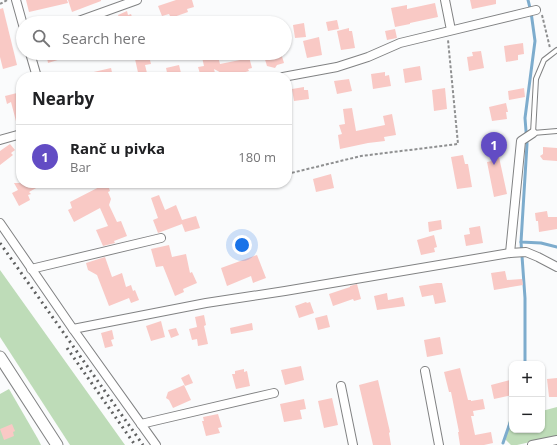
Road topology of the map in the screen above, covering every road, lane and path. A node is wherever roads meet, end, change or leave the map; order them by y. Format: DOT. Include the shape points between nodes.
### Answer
graph roads {
  1 [pos="7,0"];
  2 [pos="16,0"];
  3 [pos="137,0"];
  4 [pos="445,0"];
  5 [pos="0,4"];
  6 [pos="532,11"];
  7 [pos="20,16"];
  8 [pos="92,16"];
  9 [pos="449,31"];
  10 [pos="557,50"];
  11 [pos="551,55"];
  12 [pos="32,60"];
  13 [pos="36,72"];
  14 [pos="292,76"];
  15 [pos="557,131"];
  16 [pos="533,133"];
  17 [pos="16,135"];
  18 [pos="0,140"];
  19 [pos="292,173"];
  20 [pos="0,223"];
  21 [pos="161,238"];
  22 [pos="513,252"];
  23 [pos="557,267"];
  24 [pos="32,269"];
  25 [pos="73,329"];
  26 [pos="0,357"];
  27 [pos="425,371"];
  28 [pos="341,386"];
  29 [pos="274,393"];
  30 [pos="141,424"];
  31 [pos="557,440"];
  32 [pos="57,445"];
  33 [pos="156,445"];
  34 [pos="353,445"];
  35 [pos="439,445"];
  36 [pos="532,445"];
  1 -- 5 [label="path"];
  2 -- 7 [label="street"];
  3 -- 8 [label="street"];
  4 -- 9 [label="street"];
  6 -- 9 [label="street"];
  6 -- 11 [label="path" via="542,12"];
  9 -- 14 [label="street" via="400,43 337,68"];
  9 -- 19 [label="path" via="458,144 361,156"];
  10 -- 11 [label="lane"];
  11 -- 16 [label="lane" via="544,60 536,79"];
  12 -- 13 [label="street"];
  15 -- 16 [label="lane"];
  16 -- 22 [label="street" via="520,141"];
  17 -- 18 [label="street"];
  20 -- 24 [label="street"];
  21 -- 24 [label="street"];
  22 -- 23 [label="street" via="526,252"];
  22 -- 25 [label="street" via="206,302"];
  24 -- 25 [label="street"];
  25 -- 30 [label="street"];
  26 -- 32 [label="main road"];
  27 -- 35 [label="street"];
  28 -- 34 [label="street"];
  29 -- 30 [label="street"];
  30 -- 33 [label="street"];
  31 -- 36 [label="street"];
}
